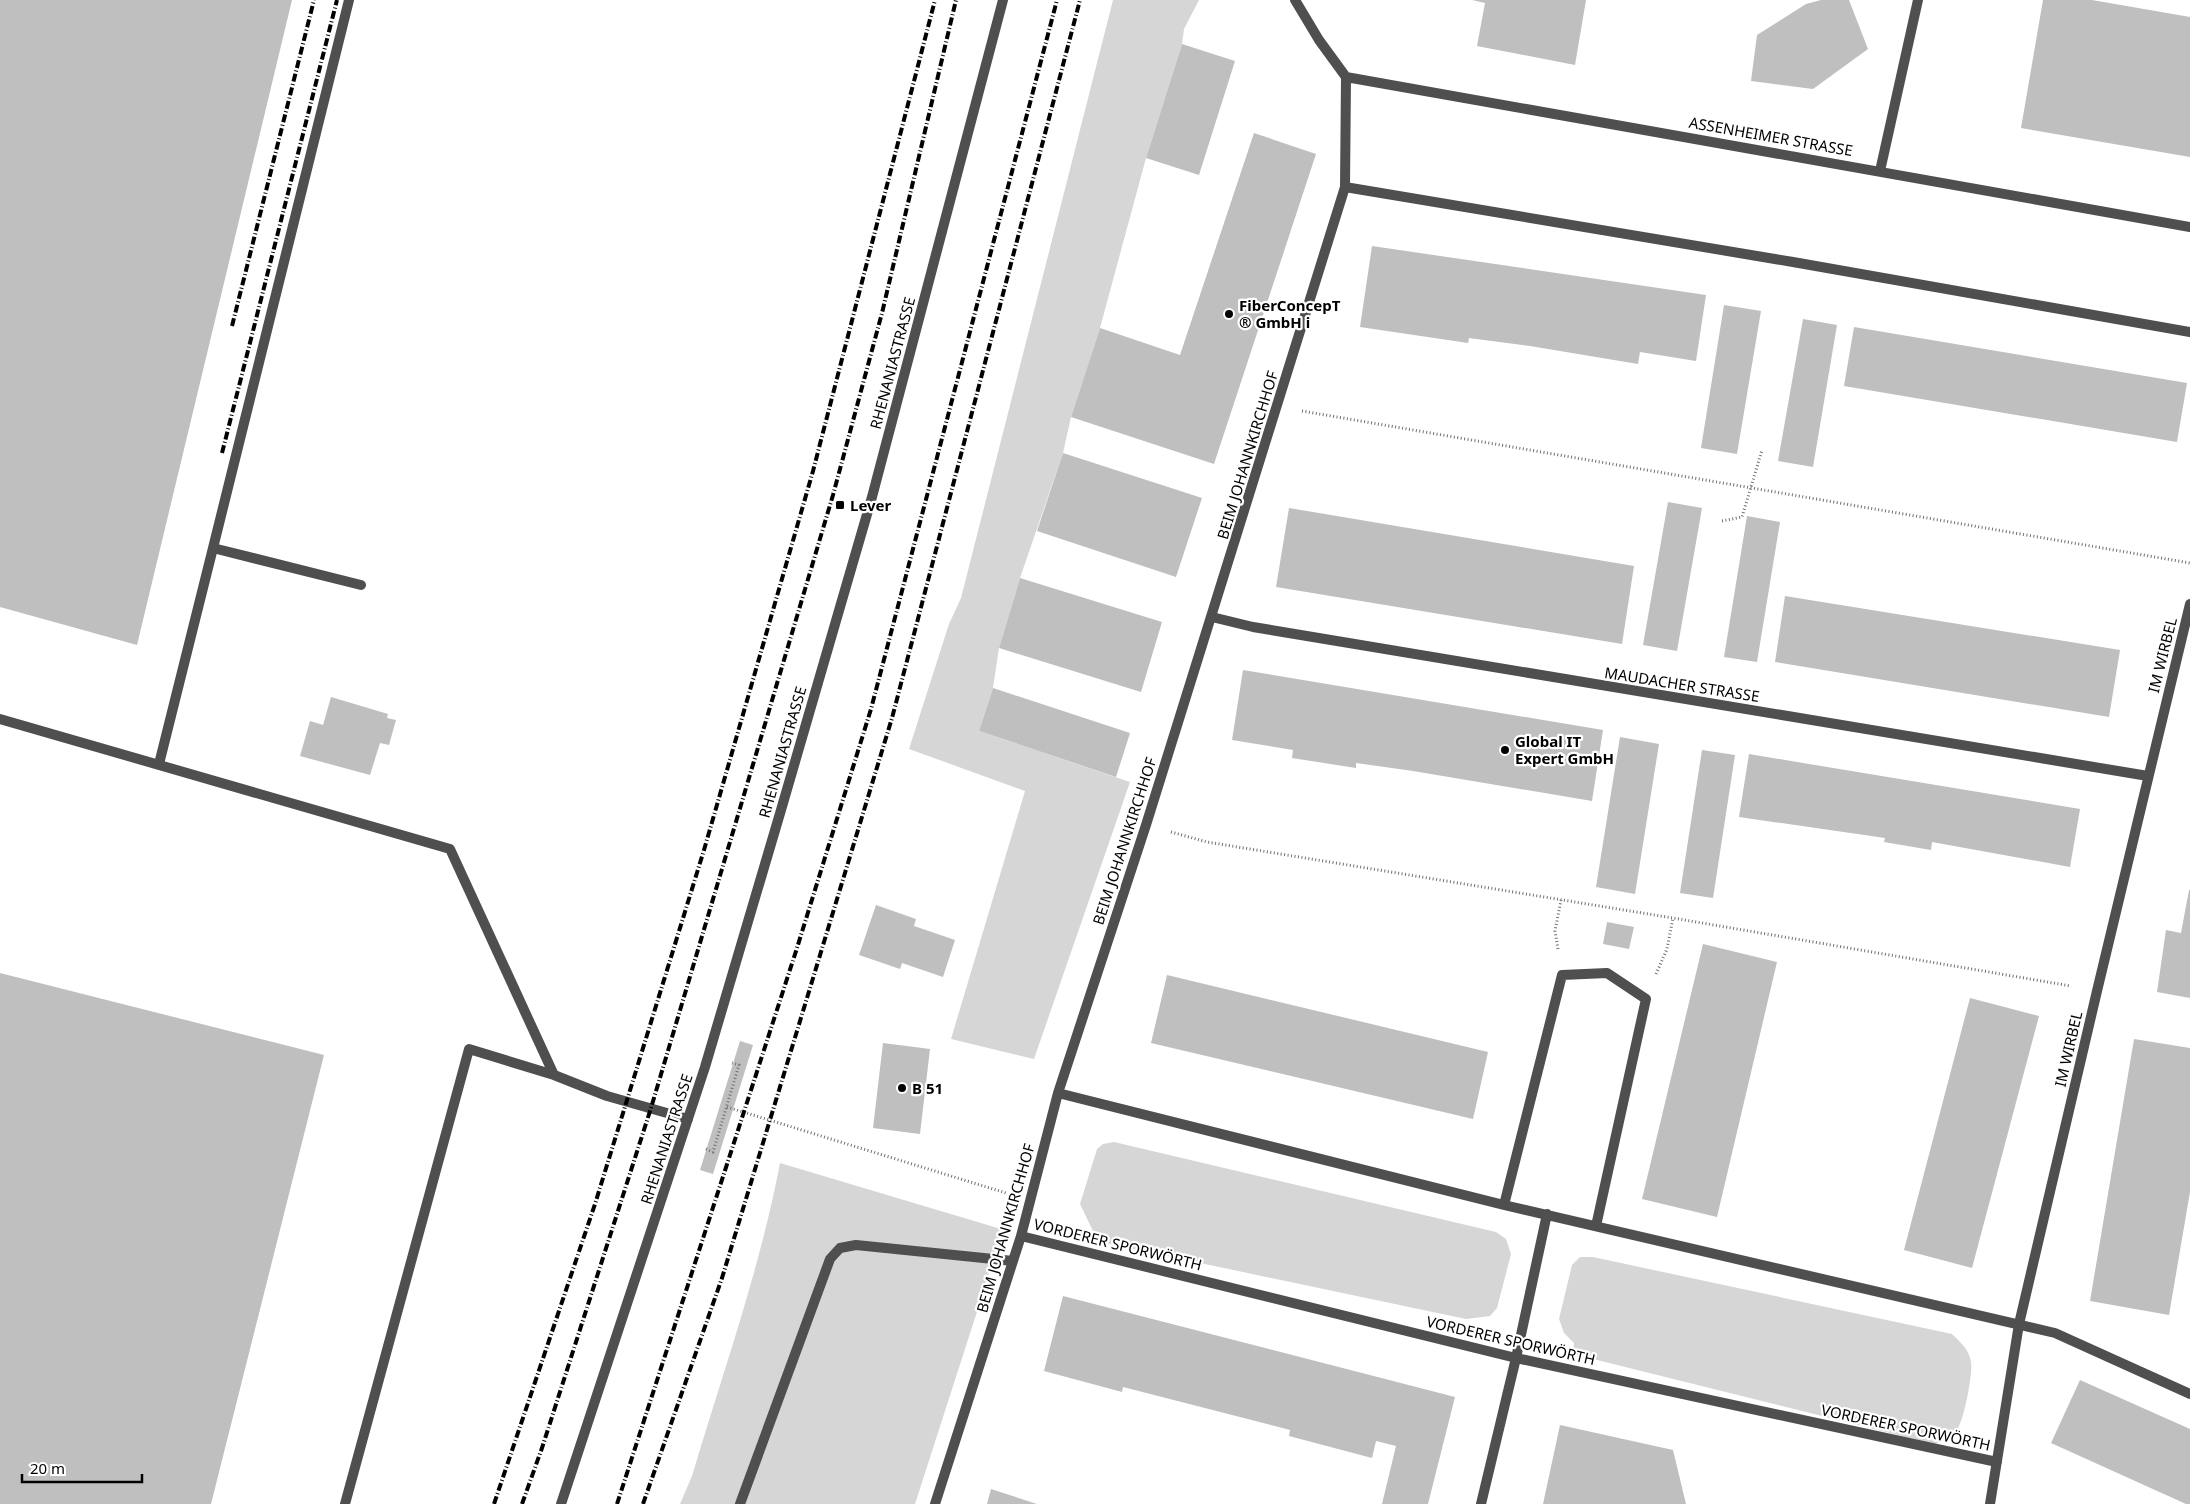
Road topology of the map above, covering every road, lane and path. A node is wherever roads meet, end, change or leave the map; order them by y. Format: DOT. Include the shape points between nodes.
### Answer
graph roads {
  1 [pos="349,0"];
  2 [pos="1003,0"];
  3 [pos="1295,0"];
  4 [pos="1918,0"];
  5 [pos="1346,77"];
  6 [pos="1880,171"];
  7 [pos="1345,187"];
  8 [pos="2190,227"];
  9 [pos="2190,332"];
  10 [pos="1277,407"];
  11 [pos="1762,450"];
  12 [pos="1751,488"];
  13 [pos="1722,521"];
  14 [pos="213,548"];
  15 [pos="2190,563"];
  16 [pos="362,585"];
  17 [pos="2190,604"];
  18 [pos="1212,617"];
  19 [pos="0,720"];
  20 [pos="159,764"];
  21 [pos="2148,776"];
  22 [pos="1146,825"];
  23 [pos="1561,900"];
  24 [pos="1673,918"];
  25 [pos="1555,931"];
  26 [pos="1667,949"];
  27 [pos="2055,982"];
  28 [pos="739,1065"];
  29 [pos="554,1075"];
  30 [pos="1058,1093"];
  31 [pos="727,1107"];
  32 [pos="688,1118"];
  33 [pos="714,1152"];
  34 [pos="1031,1200"];
  35 [pos="1504,1205"];
  36 [pos="1547,1214"];
  37 [pos="1596,1226"];
  38 [pos="1021,1236"];
  39 [pos="1013,1261"];
  40 [pos="2019,1324"];
  41 [pos="1516,1358"];
  42 [pos="2190,1394"];
  43 [pos="1997,1462"];
  44 [pos="345,1504"];
  45 [pos="561,1504"];
  46 [pos="740,1504"];
  47 [pos="935,1504"];
  48 [pos="1481,1504"];
  49 [pos="1990,1504"];
  1 -- 14 [label="street"];
  2 -- 32 [label="street, RHENANIASTRASSE" via="872,497"];
  3 -- 5 [label="street"];
  4 -- 6 [label="street"];
  5 -- 6 [label="street, ASSENHEIMER STRASSE"];
  5 -- 7 [label="street, BEIM JOHANNKIRCHHOF"];
  6 -- 8 [label="street, ASSENHEIMER STRASSE"];
  7 -- 9 [label="street"];
  7 -- 10 [label="street, BEIM JOHANNKIRCHHOF"];
  10 -- 12 [label="path"];
  10 -- 18 [label="street, BEIM JOHANNKIRCHHOF"];
  11 -- 12 [label="path"];
  12 -- 13 [label="path" via="1742,517"];
  12 -- 15 [label="path"];
  14 -- 16 [label="street"];
  14 -- 20 [label="street"];
  17 -- 21 [label="street, IM WIRBEL"];
  18 -- 21 [label="street, MAUDACHER STRASSE" via="1291,634"];
  18 -- 22 [label="street, BEIM JOHANNKIRCHHOF"];
  19 -- 20 [label="street"];
  20 -- 29 [label="street" via="450,849"];
  21 -- 40 [label="street, IM WIRBEL"];
  22 -- 23 [label="path" via="1207,842"];
  22 -- 30 [label="street, BEIM JOHANNKIRCHHOF"];
  23 -- 24 [label="path"];
  23 -- 25 [label="path"];
  24 -- 26 [label="path"];
  24 -- 27 [label="path"];
  28 -- 31 [label="path"];
  29 -- 32 [label="street" via="607,1096"];
  29 -- 44 [label="street" via="469,1050"];
  30 -- 34 [label="street, BEIM JOHANNKIRCHHOF"];
  30 -- 35 [label="street"];
  31 -- 33 [label="path"];
  31 -- 34 [label="path"];
  32 -- 45 [label="street, RHENANIASTRASSE"];
  34 -- 38 [label="street, BEIM JOHANNKIRCHHOF"];
  35 -- 36 [label="street"];
  35 -- 37 [label="street" via="1562,975 1607,973 1646,999"];
  36 -- 37 [label="street"];
  36 -- 41 [label="street"];
  37 -- 40 [label="street"];
  38 -- 39 [label="street, BEIM JOHANNKIRCHHOF"];
  38 -- 41 [label="street, VORDERER SPORWÖRTH"];
  39 -- 46 [label="street" via="856,1245 840,1248 830,1259"];
  39 -- 47 [label="street, BEIM JOHANNKIRCHHOF"];
  40 -- 42 [label="street" via="2056,1333"];
  40 -- 43 [label="street, IM WIRBEL"];
  41 -- 43 [label="street, VORDERER SPORWÖRTH"];
  41 -- 48 [label="street"];
  43 -- 49 [label="street, IM WIRBEL"];
}
